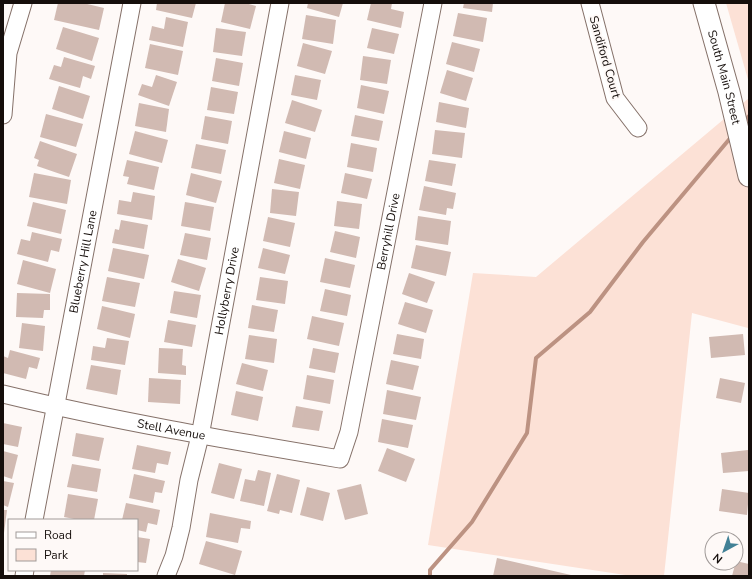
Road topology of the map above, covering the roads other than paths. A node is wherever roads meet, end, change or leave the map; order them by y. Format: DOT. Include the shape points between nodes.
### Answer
graph roads {
  1 [pos="23,3"];
  2 [pos="132,3"];
  3 [pos="280,3"];
  4 [pos="433,3"];
  5 [pos="590,3"];
  6 [pos="704,3"];
  7 [pos="6,52"];
  8 [pos="3,115"];
  9 [pos="638,128"];
  10 [pos="749,176"];
  11 [pos="3,394"];
  12 [pos="56,407"];
  13 [pos="200,436"];
  14 [pos="340,459"];
  15 [pos="34,519"];
  16 [pos="166,576"];
  1 -- 7 [label="street"];
  2 -- 12 [label="street, Blueberry Hill Lane"];
  3 -- 13 [label="street, Hollyberry Drive"];
  4 -- 14 [label="street, Berryhill Drive" via="348,432"];
  5 -- 9 [label="street, Sandiford Court" via="615,98"];
  6 -- 10 [label="main road, South Main Street"];
  7 -- 8 [label="street"];
  11 -- 12 [label="street, Stell Avenue"];
  12 -- 13 [label="street, Stell Avenue"];
  12 -- 15 [label="street, Blueberry Hill Lane"];
  13 -- 14 [label="street, Stell Avenue"];
  13 -- 16 [label="street, Hollyberry Drive" via="174,556"];
}
